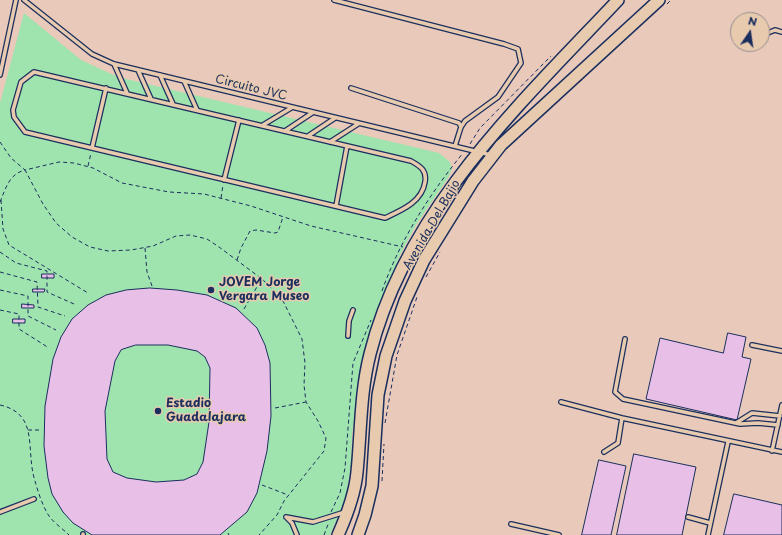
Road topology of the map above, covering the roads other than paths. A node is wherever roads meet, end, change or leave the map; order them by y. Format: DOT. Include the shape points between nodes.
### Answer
graph roads {
  1 [pos="16,0"];
  2 [pos="24,0"];
  3 [pos="334,0"];
  4 [pos="618,0"];
  5 [pos="662,3"];
  6 [pos="770,32"];
  7 [pos="782,32"];
  8 [pos="114,64"];
  9 [pos="138,70"];
  10 [pos="0,75"];
  11 [pos="160,76"];
  12 [pos="184,81"];
  13 [pos="106,88"];
  14 [pos="351,88"];
  15 [pos="127,93"];
  16 [pos="151,99"];
  17 [pos="173,104"];
  18 [pos="290,108"];
  19 [pos="197,110"];
  20 [pos="312,113"];
  21 [pos="335,118"];
  22 [pos="239,120"];
  23 [pos="358,124"];
  24 [pos="263,126"];
  25 [pos="461,127"];
  26 [pos="285,130"];
  27 [pos="308,136"];
  28 [pos="330,142"];
  29 [pos="347,146"];
  30 [pos="455,146"];
  31 [pos="92,148"];
  32 [pos="479,152"];
  33 [pos="492,155"];
  34 [pos="224,180"];
  35 [pos="336,206"];
  36 [pos="353,310"];
  37 [pos="348,336"];
  38 [pos="625,338"];
  39 [pos="752,345"];
  40 [pos="782,351"];
  41 [pos="561,402"];
  42 [pos="782,405"];
  43 [pos="755,413"];
  44 [pos="780,416"];
  45 [pos="622,418"];
  46 [pos="736,423"];
  47 [pos="754,423"];
  48 [pos="778,425"];
  49 [pos="728,442"];
  50 [pos="772,451"];
  51 [pos="604,452"];
  52 [pos="782,452"];
  53 [pos="34,499"];
  54 [pos="348,511"];
  55 [pos="0,512"];
  56 [pos="688,517"];
  57 [pos="710,523"];
  58 [pos="511,524"];
  59 [pos="297,535"];
  60 [pos="338,535"];
  61 [pos="358,535"];
  62 [pos="559,535"];
  63 [pos="708,535"];
  1 -- 10 [label="lane"];
  2 -- 8 [label="lane, Circuito JVC" via="92,54"];
  3 -- 25 [label="lane" via="518,49 522,63 498,96 465,121"];
  4 -- 32 [label="main road, Avenida Del Bajio" via="518,105"];
  5 -- 33 [label="main road, Avenida Del Bajio"];
  6 -- 7 [label="lane" via="775,30"];
  8 -- 9 [label="lane, Circuito JVC"];
  8 -- 15 [label="lane"];
  9 -- 11 [label="lane, Circuito JVC"];
  9 -- 16 [label="lane"];
  11 -- 12 [label="lane, Circuito JVC"];
  11 -- 17 [label="lane"];
  12 -- 18 [label="lane, Circuito JVC"];
  12 -- 19 [label="lane"];
  13 -- 15 [label="lane"];
  13 -- 31 [label="lane"];
  13 -- 31 [label="lane" via="34,72 21,82 16,100 14,117 25,132"];
  14 -- 25 [label="lane" via="459,123"];
  15 -- 16 [label="lane"];
  16 -- 17 [label="lane"];
  17 -- 19 [label="lane"];
  18 -- 20 [label="lane, Circuito JVC"];
  18 -- 24 [label="lane"];
  19 -- 22 [label="lane"];
  20 -- 21 [label="lane, Circuito JVC"];
  20 -- 26 [label="lane"];
  21 -- 23 [label="lane, Circuito JVC"];
  21 -- 27 [label="lane"];
  22 -- 24 [label="lane"];
  22 -- 34 [label="lane"];
  23 -- 28 [label="lane"];
  23 -- 30 [label="lane, Circuito JVC"];
  24 -- 26 [label="lane"];
  25 -- 30 [label="lane"];
  26 -- 27 [label="lane"];
  27 -- 28 [label="lane"];
  28 -- 29 [label="lane"];
  29 -- 35 [label="lane"];
  29 -- 35 [label="lane" via="411,161 421,167 426,176 424,191 410,205 385,218"];
  30 -- 32 [label="lane, Circuito JVC"];
  31 -- 34 [label="lane"];
  32 -- 33 [label="lane, Circuito JVC"];
  32 -- 54 [label="main road, Avenida Del Bajio" via="447,191 423,229 387,300 370,355 361,411 357,474"];
  33 -- 61 [label="main road, Avenida Del Bajio" via="449,217 424,260 405,301 386,356 378,395 372,486"];
  34 -- 35 [label="lane"];
  36 -- 37 [label="lane"];
  38 -- 46 [label="lane" via="615,392 618,396"];
  39 -- 40 [label="lane"];
  41 -- 45 [label="lane"];
  42 -- 44 [label="lane"];
  43 -- 44 [label="lane"];
  43 -- 46 [label="lane" via="752,412"];
  43 -- 47 [label="lane"];
  44 -- 48 [label="lane"];
  45 -- 49 [label="lane"];
  45 -- 51 [label="lane" via="618,443"];
  46 -- 47 [label="lane"];
  47 -- 48 [label="lane"];
  48 -- 50 [label="lane"];
  49 -- 50 [label="lane"];
  49 -- 57 [label="lane"];
  50 -- 52 [label="lane"];
  53 -- 55 [label="lane"];
  54 -- 59 [label="lane" via="313,522 286,517"];
  54 -- 60 [label="main road, Avenida Del Bajio"];
  56 -- 57 [label="lane"];
  57 -- 63 [label="lane"];
  58 -- 62 [label="lane"];
}
